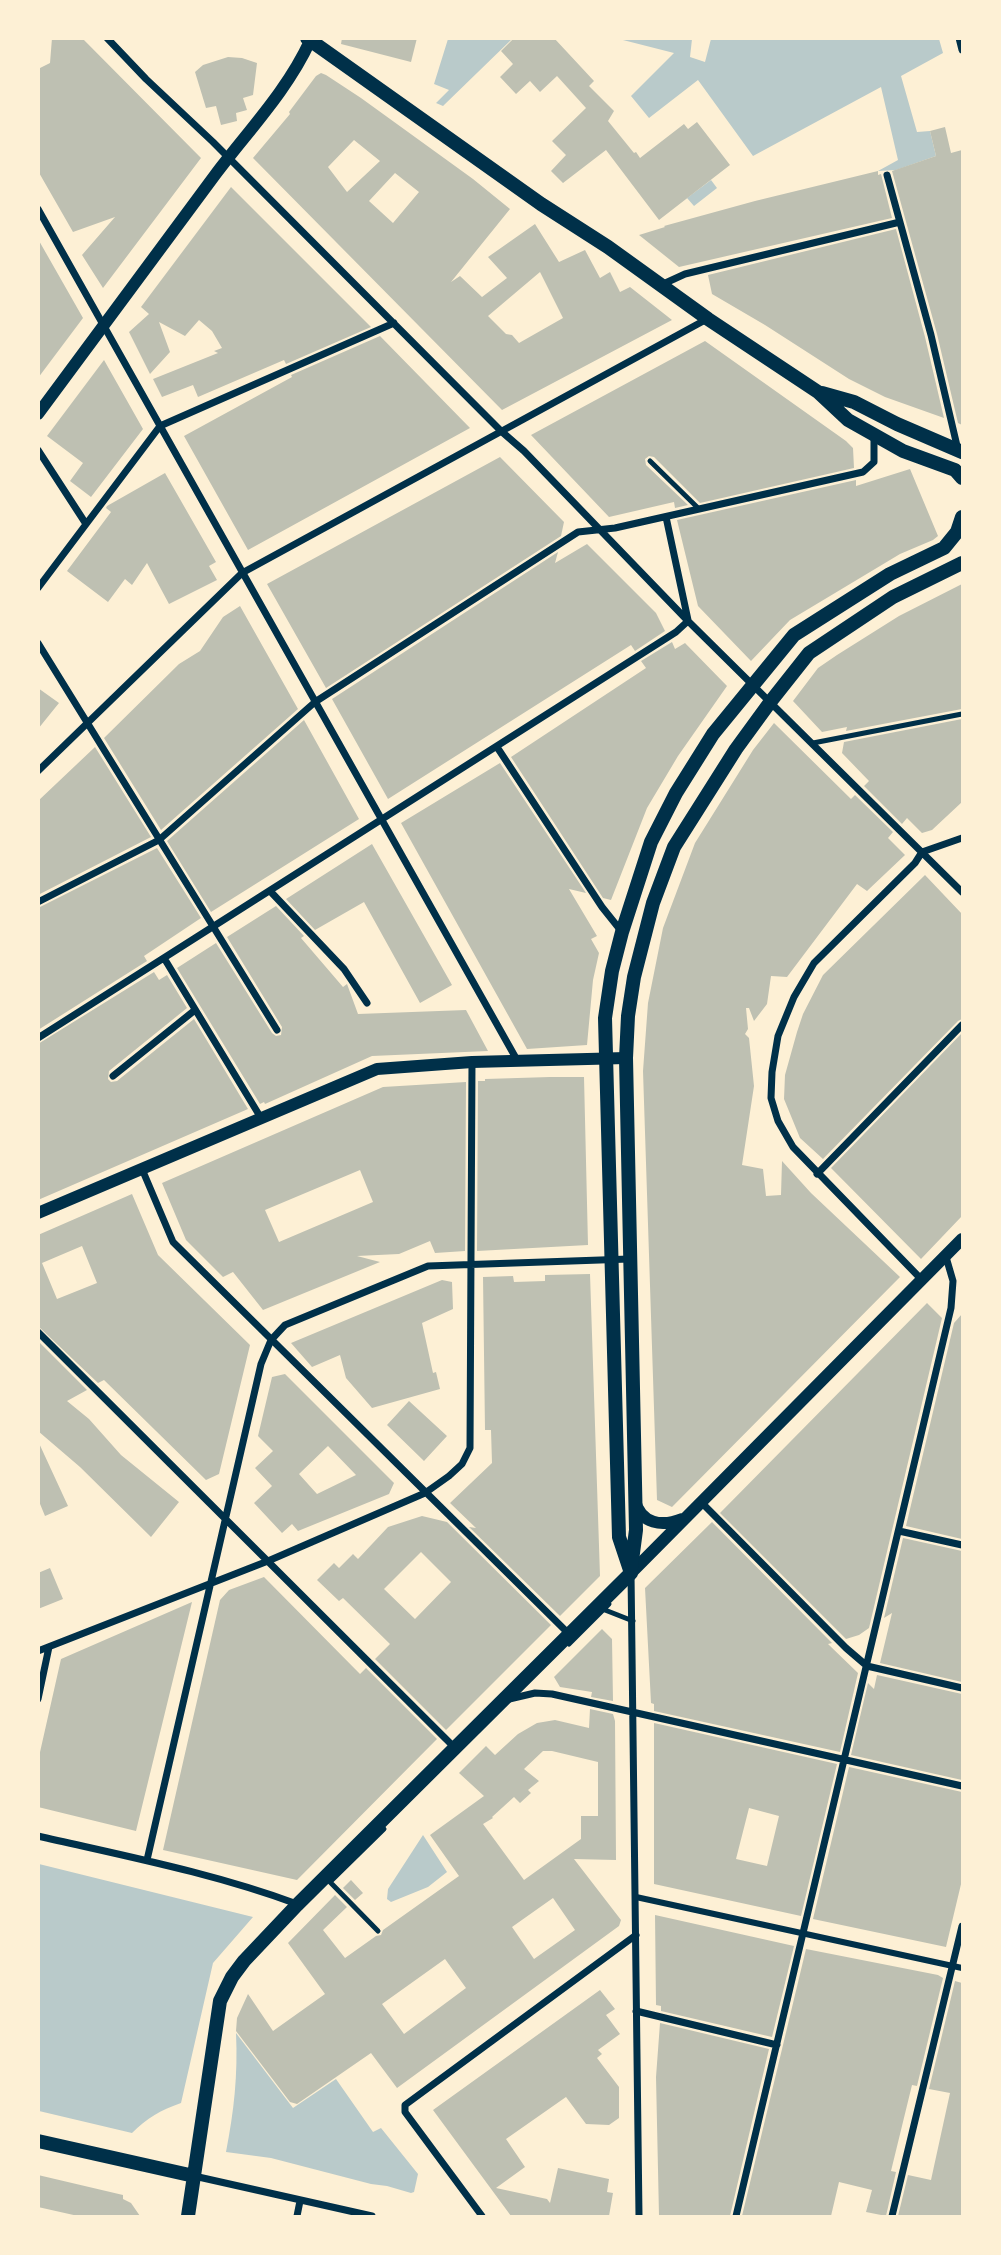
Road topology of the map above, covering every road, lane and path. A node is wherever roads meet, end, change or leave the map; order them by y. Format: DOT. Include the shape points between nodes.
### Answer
graph roads {
  1 [pos="107,38"];
  2 [pos="959,38"];
  3 [pos="309,39"];
  4 [pos="962,50"];
  5 [pos="228,157"];
  6 [pos="887,176"];
  7 [pos="38,209"];
  8 [pos="900,222"];
  9 [pos="661,285"];
  10 [pos="708,319"];
  11 [pos="394,323"];
  12 [pos="103,324"];
  13 [pos="818,392"];
  14 [pos="38,414"];
  15 [pos="160,426"];
  16 [pos="501,431"];
  17 [pos="874,437"];
  18 [pos="38,450"];
  19 [pos="960,452"];
  20 [pos="650,461"];
  21 [pos="962,478"];
  22 [pos="698,508"];
  23 [pos="666,517"];
  24 [pos="962,517"];
  25 [pos="86,524"];
  26 [pos="600,529"];
  27 [pos="962,563"];
  28 [pos="243,573"];
  29 [pos="38,588"];
  30 [pos="688,621"];
  31 [pos="38,643"];
  32 [pos="752,684"];
  33 [pos="771,701"];
  34 [pos="315,702"];
  35 [pos="962,714"];
  36 [pos="87,722"];
  37 [pos="813,743"];
  38 [pos="497,747"];
  39 [pos="38,771"];
  40 [pos="382,820"];
  41 [pos="962,838"];
  42 [pos="159,841"];
  43 [pos="922,852"];
  44 [pos="270,891"];
  45 [pos="962,892"];
  46 [pos="38,902"];
  47 [pos="213,927"];
  48 [pos="622,932"];
  49 [pos="164,958"];
  50 [pos="367,1003"];
  51 [pos="195,1010"];
  52 [pos="962,1025"];
  53 [pos="277,1030"];
  54 [pos="38,1038"];
  55 [pos="604,1058"];
  56 [pos="626,1058"];
  57 [pos="517,1061"];
  58 [pos="472,1062"];
  59 [pos="113,1076"];
  60 [pos="261,1118"];
  61 [pos="142,1169"];
  62 [pos="817,1174"];
  63 [pos="38,1213"];
  64 [pos="962,1240"];
  65 [pos="946,1256"];
  66 [pos="629,1259"];
  67 [pos="611,1260"];
  68 [pos="471,1264"];
  69 [pos="922,1280"];
  70 [pos="38,1332"];
  71 [pos="271,1340"];
  72 [pos="425,1493"];
  73 [pos="635,1497"];
  74 [pos="701,1502"];
  75 [pos="685,1518"];
  76 [pos="226,1519"];
  77 [pos="899,1531"];
  78 [pos="962,1545"];
  79 [pos="268,1561"];
  80 [pos="631,1573"];
  81 [pos="212,1583"];
  82 [pos="605,1610"];
  83 [pos="633,1621"];
  84 [pos="569,1634"];
  85 [pos="49,1647"];
  86 [pos="38,1651"];
  87 [pos="867,1666"];
  88 [pos="962,1688"];
  89 [pos="38,1699"];
  90 [pos="507,1700"];
  91 [pos="634,1711"];
  92 [pos="454,1747"];
  93 [pos="845,1759"];
  94 [pos="962,1786"];
  95 [pos="38,1836"];
  96 [pos="147,1860"];
  97 [pos="328,1880"];
  98 [pos="636,1897"];
  99 [pos="297,1905"];
  100 [pos="962,1926"];
  101 [pos="378,1931"];
  102 [pos="803,1933"];
  103 [pos="636,1935"];
  104 [pos="952,1966"];
  105 [pos="962,1968"];
  106 [pos="636,2011"];
  107 [pos="777,2045"];
  108 [pos="38,2141"];
  109 [pos="194,2176"];
  110 [pos="300,2201"];
  111 [pos="188,2217"];
  112 [pos="297,2217"];
  113 [pos="372,2217"];
  114 [pos="482,2217"];
  115 [pos="639,2217"];
  116 [pos="736,2217"];
  117 [pos="892,2217"];
  1 -- 5 [label="street"];
  2 -- 4 [label="street"];
  3 -- 5 [label="street" via="299,66"];
  3 -- 9 [label="main road"];
  5 -- 11 [label="street"];
  5 -- 12 [label="street"];
  6 -- 8 [label="street"];
  7 -- 12 [label="street"];
  8 -- 9 [label="street" via="685,274"];
  8 -- 19 [label="street"];
  9 -- 10 [label="main road"];
  10 -- 13 [label="main road"];
  10 -- 16 [label="street"];
  11 -- 15 [label="street"];
  11 -- 16 [label="street"];
  12 -- 14 [label="street"];
  12 -- 15 [label="street"];
  13 -- 17 [label="main road"];
  13 -- 19 [label="main road" via="854,402"];
  15 -- 25 [label="street"];
  15 -- 28 [label="street"];
  16 -- 26 [label="street"];
  16 -- 28 [label="street"];
  17 -- 21 [label="main road" via="955,470"];
  17 -- 22 [label="street" via="874,462 863,472"];
  18 -- 25 [label="street"];
  20 -- 22 [label="lane"];
  22 -- 23 [label="street"];
  23 -- 26 [label="street"];
  23 -- 30 [label="street"];
  24 -- 32 [label="main road" via="944,548 890,574 794,635"];
  25 -- 29 [label="street"];
  26 -- 30 [label="street"];
  26 -- 34 [label="street" via="578,532"];
  27 -- 33 [label="main road" via="893,597 809,653"];
  28 -- 34 [label="street"];
  28 -- 36 [label="street"];
  30 -- 32 [label="street"];
  30 -- 38 [label="street"];
  31 -- 36 [label="street"];
  32 -- 33 [label="street"];
  32 -- 48 [label="main road" via="676,793 651,842"];
  33 -- 37 [label="street"];
  33 -- 56 [label="main road" via="674,847 641,943"];
  34 -- 40 [label="street"];
  34 -- 42 [label="street"];
  35 -- 37 [label="lane"];
  36 -- 39 [label="street"];
  36 -- 42 [label="street"];
  37 -- 43 [label="street"];
  38 -- 40 [label="street"];
  38 -- 48 [label="street"];
  40 -- 44 [label="street"];
  40 -- 57 [label="street"];
  41 -- 43 [label="street"];
  42 -- 46 [label="street"];
  42 -- 47 [label="street"];
  43 -- 45 [label="street"];
  43 -- 62 [label="street" via="814,963 778,1036 771,1098 793,1147"];
  44 -- 47 [label="street"];
  44 -- 50 [label="street" via="344,969"];
  47 -- 49 [label="street"];
  47 -- 53 [label="street"];
  48 -- 55 [label="main road" via="604,1018"];
  49 -- 51 [label="street"];
  49 -- 54 [label="street"];
  51 -- 59 [label="street"];
  51 -- 60 [label="street"];
  52 -- 62 [label="street"];
  55 -- 56 [label="street"];
  55 -- 57 [label="street"];
  55 -- 67 [label="main road"];
  56 -- 66 [label="main road"];
  57 -- 58 [label="street"];
  58 -- 60 [label="street" via="377,1069"];
  58 -- 68 [label="street"];
  60 -- 61 [label="street"];
  61 -- 63 [label="street"];
  61 -- 71 [label="street" via="173,1242"];
  62 -- 69 [label="street"];
  64 -- 65 [label="street"];
  65 -- 69 [label="street"];
  65 -- 77 [label="street" via="953,1281 951,1308"];
  66 -- 67 [label="street"];
  66 -- 73 [label="main road"];
  67 -- 68 [label="street"];
  67 -- 80 [label="main road" via="619,1537"];
  68 -- 71 [label="street" via="428,1266 285,1325"];
  68 -- 72 [label="street" via="470,1448 463,1464"];
  69 -- 74 [label="street"];
  70 -- 76 [label="street"];
  71 -- 72 [label="street"];
  71 -- 76 [label="street" via="261,1364"];
  72 -- 79 [label="street"];
  72 -- 84 [label="street"];
  73 -- 75 [label="street" via="640,1514 653,1522"];
  73 -- 80 [label="main road"];
  74 -- 75 [label="street"];
  74 -- 87 [label="street"];
  75 -- 80 [label="street"];
  76 -- 79 [label="street"];
  76 -- 81 [label="street"];
  77 -- 78 [label="street"];
  77 -- 87 [label="street"];
  79 -- 81 [label="street"];
  79 -- 92 [label="street"];
  80 -- 82 [label="lane"];
  80 -- 83 [label="street"];
  80 -- 84 [label="main road"];
  81 -- 85 [label="street"];
  81 -- 96 [label="street"];
  82 -- 83 [label="lane"];
  82 -- 90 [label="lane"];
  83 -- 91 [label="street"];
  84 -- 90 [label="main road"];
  85 -- 86 [label="street"];
  85 -- 89 [label="street"];
  87 -- 88 [label="street"];
  87 -- 93 [label="street"];
  90 -- 91 [label="street" via="544,1693"];
  90 -- 92 [label="main road"];
  90 -- 97 [label="lane"];
  91 -- 93 [label="street"];
  91 -- 98 [label="street"];
  92 -- 97 [label="main road"];
  93 -- 94 [label="street"];
  93 -- 102 [label="street"];
  95 -- 96 [label="street"];
  96 -- 99 [label="street"];
  97 -- 99 [label="main road"];
  97 -- 101 [label="lane"];
  98 -- 102 [label="street"];
  98 -- 103 [label="street"];
  99 -- 109 [label="main road" via="244,1961 220,2001"];
  100 -- 104 [label="street"];
  102 -- 104 [label="street"];
  102 -- 107 [label="street"];
  103 -- 106 [label="street"];
  103 -- 114 [label="street" via="405,2105 405,2112"];
  104 -- 105 [label="street"];
  104 -- 117 [label="street"];
  106 -- 107 [label="street"];
  106 -- 115 [label="street"];
  107 -- 116 [label="street"];
  108 -- 109 [label="main road"];
  109 -- 110 [label="street"];
  109 -- 111 [label="main road"];
  110 -- 112 [label="street"];
  110 -- 113 [label="street"];
}
